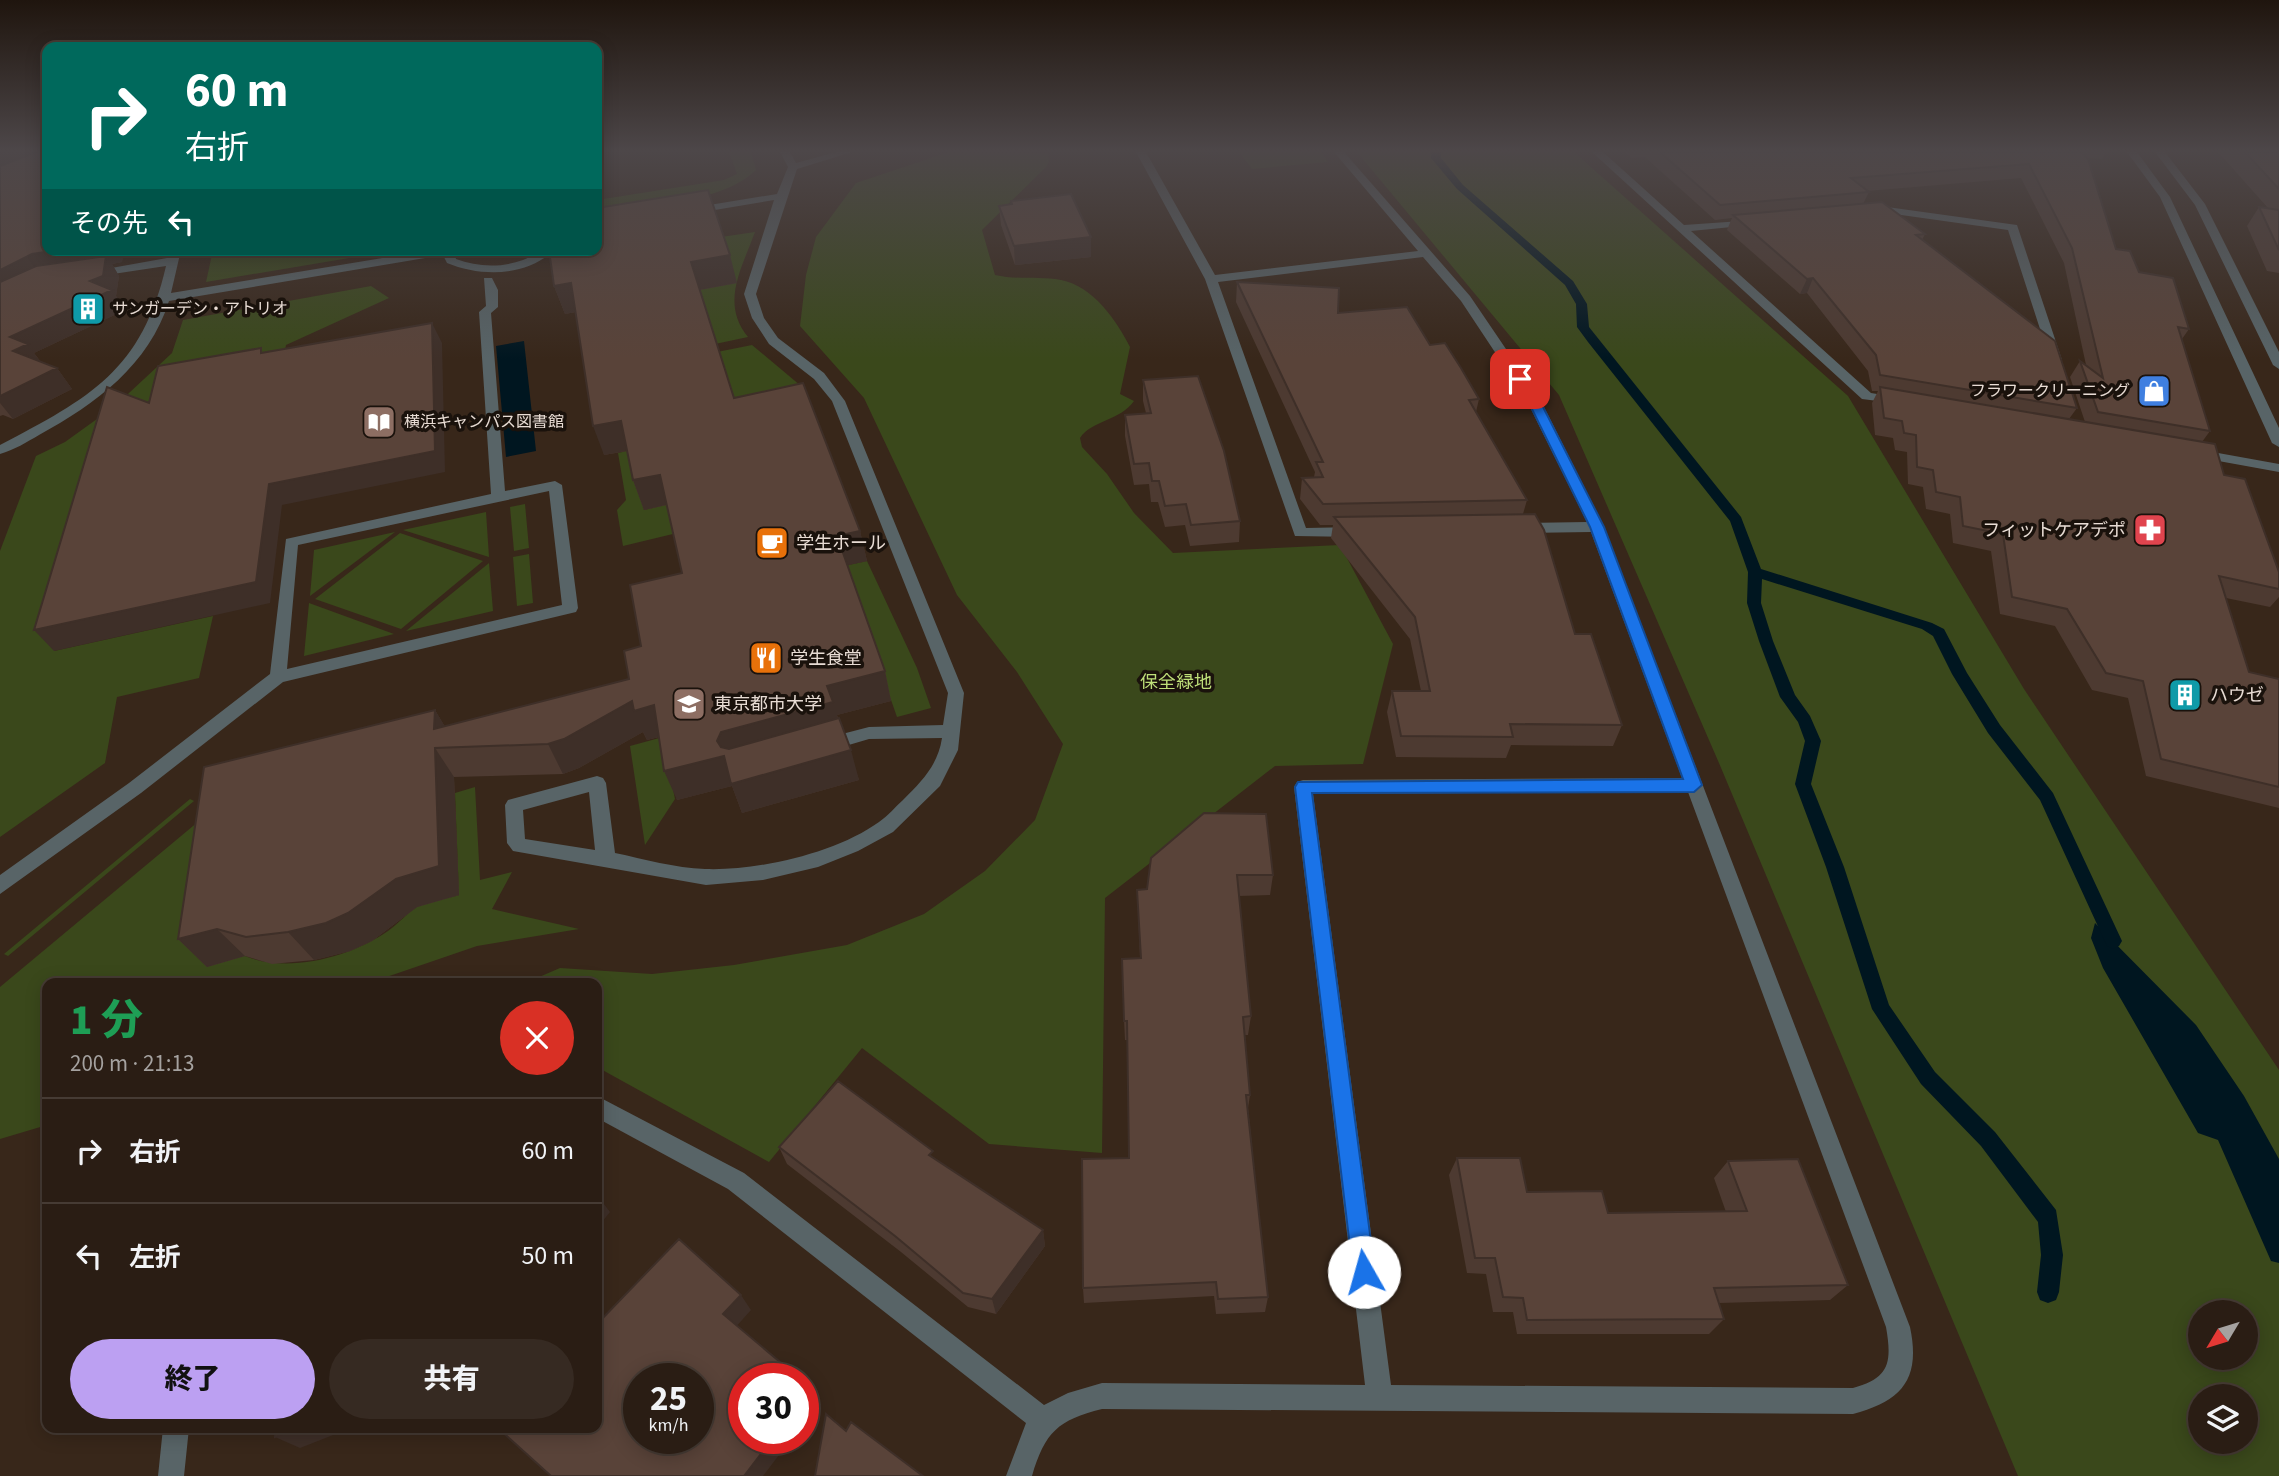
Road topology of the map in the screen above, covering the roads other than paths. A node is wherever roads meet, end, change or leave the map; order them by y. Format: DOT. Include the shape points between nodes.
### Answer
graph roads {
  1 [pos="773,221"];
  2 [pos="1179,221"];
  3 [pos="1399,221"];
  4 [pos="1676,221"];
  5 [pos="1757,221"];
  6 [pos="1968,221"];
  7 [pos="2176,221"];
  8 [pos="2208,221"];
  9 [pos="1684,228"];
  10 [pos="1427,253"];
  11 [pos="170,256"];
  12 [pos="174,256"];
  13 [pos="419,256"];
  14 [pos="450,256"];
  15 [pos="537,256"];
  16 [pos="85,275"];
  17 [pos="1211,279"];
  18 [pos="488,280"];
  19 [pos="163,298"];
  20 [pos="2279,365"];
  21 [pos="2059,369"];
  22 [pos="1907,403"];
  23 [pos="2279,443"];
  24 [pos="0,450"];
  25 [pos="2186,452"];
  26 [pos="2279,468"];
  27 [pos="498,497"];
  28 [pos="1597,527"];
  29 [pos="1510,528"];
  30 [pos="1370,531"];
  31 [pos="278,677"];
  32 [pos="953,731"];
  33 [pos="804,751"];
  34 [pos="1694,785"];
  35 [pos="606,859"];
  36 [pos="0,886"];
  37 [pos="602,1109"];
  38 [pos="1380,1398"];
  39 [pos="1043,1420"];
  40 [pos="175,1433"];
  41 [pos="171,1476"];
  42 [pos="1019,1476"];
  1 -- 32 [label="street" via="750,294 758,318 773,341 819,376 838,401 957,693"];
  2 -- 17 [label="street"];
  3 -- 10 [label="street"];
  4 -- 9 [label="street"];
  5 -- 9 [label="street"];
  6 -- 21 [label="street" via="2014,227"];
  7 -- 23 [label="street"];
  8 -- 20 [label="street"];
  9 -- 22 [label="street" via="1867,396"];
  10 -- 17 [label="street"];
  10 -- 28 [label="street" via="1466,299 1533,399"];
  11 -- 16 [label="street"];
  12 -- 19 [label="street"];
  13 -- 19 [label="street"];
  14 -- 15 [label="street" via="464,268 481,270 522,264"];
  17 -- 30 [label="street" via="1300,533"];
  18 -- 27 [label="street" via="492,307 485,312"];
  19 -- 24 [label="street" via="152,330 132,362 89,398"];
  25 -- 26 [label="street"];
  27 -- 31 [label="street" via="291,541"];
  27 -- 31 [label="street" via="555,485 570,608"];
  28 -- 29 [label="street"];
  28 -- 34 [label="street"];
  31 -- 36 [label="street"];
  32 -- 33 [label="street" via="869,733"];
  32 -- 35 [label="street" via="934,781 910,806 886,827 818,859 763,872 706,877"];
  34 -- 38 [label="street" via="1303,787"];
  34 -- 38 [label="street" via="1898,1327 1903,1348 1897,1379 1870,1398 1853,1401"];
  35 -- 35 [label="street" via="517,845 514,805 597,783"];
  37 -- 39 [label="street" via="736,1181"];
  38 -- 39 [label="street" via="1102,1396 1069,1404"];
  39 -- 42 [label="street" via="1026,1448"];
  40 -- 41 [label="street"];
}
